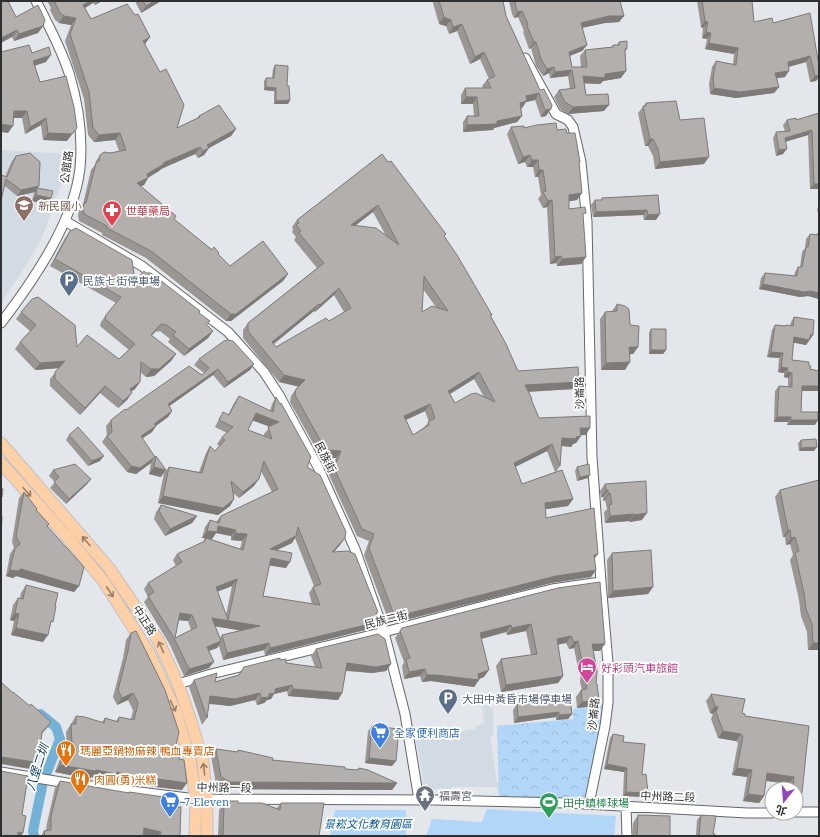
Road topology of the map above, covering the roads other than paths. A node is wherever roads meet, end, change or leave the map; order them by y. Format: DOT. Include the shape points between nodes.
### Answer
graph roads {
  1 [pos="36,1"];
  2 [pos="520,49"];
  3 [pos="65,221"];
  4 [pos="1,323"];
  5 [pos="1,444"];
  6 [pos="1,463"];
  7 [pos="601,582"];
  8 [pos="384,632"];
  9 [pos="178,684"];
  10 [pos="1,772"];
  11 [pos="196,799"];
  12 [pos="207,799"];
  13 [pos="419,800"];
  14 [pos="589,804"];
  15 [pos="626,807"];
  16 [pos="804,812"];
  17 [pos="819,812"];
  18 [pos="764,813"];
  19 [pos="195,836"];
  20 [pos="207,836"];
  21 [pos="627,836"];
  1 -- 3 [label="street, 公館路" via="69,72 78,111 80,169"];
  2 -- 7 [label="street, 沙崙路" via="556,114 568,120 573,127 581,162 587,222 592,457"];
  3 -- 4 [label="street, 公館路" via="29,286"];
  3 -- 8 [label="street, 民族街" via="142,266 228,332 264,372 318,467 355,549"];
  9 -- 5 [label="main road, 中正路, one-way" via="158,640 109,568"];
  6 -- 11 [label="main road, 中正路, one-way" via="104,582 148,651 176,712 190,760"];
  7 -- 8 [label="street, 民族二街" via="552,590"];
  7 -- 14 [label="street, 沙崙路" via="608,663 608,703"];
  8 -- 9 [label="street, 民族二街"];
  8 -- 13 [label="street, 民族街" via="405,714"];
  12 -- 9 [label="main road, 中正路, one-way" via="203,762"];
  10 -- 11 [label="street, 中州路一段"];
  11 -- 12 [label="street, 中州路一段"];
  11 -- 19 [label="main road, 中正路"];
  12 -- 13 [label="street, 中州路一段"];
  12 -- 20 [label="main road, 中正路"];
  13 -- 14 [label="street, 中州路二段"];
  14 -- 15 [label="street, 中州路二段"];
  15 -- 18 [label="street, 中州路二段"];
  15 -- 21 [label="street"];
  16 -- 17 [label="street"];
}
